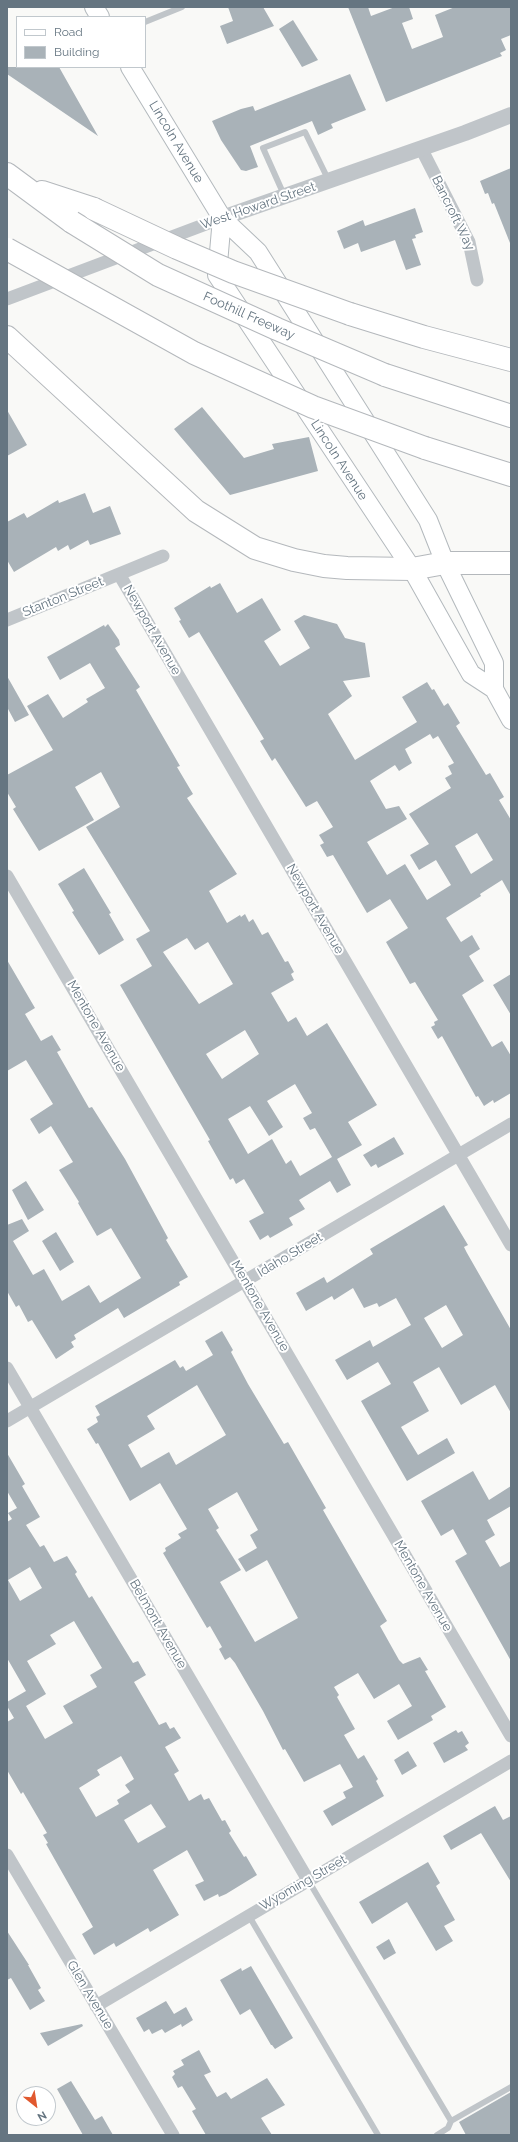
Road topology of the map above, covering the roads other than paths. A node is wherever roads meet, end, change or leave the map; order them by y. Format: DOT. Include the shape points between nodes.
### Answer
graph roads {
  1 [pos="94,7"];
  2 [pos="182,7"];
  3 [pos="99,16"];
  4 [pos="146,22"];
  5 [pos="131,68"];
  6 [pos="511,115"];
  7 [pos="421,148"];
  8 [pos="15,180"];
  9 [pos="329,181"];
  10 [pos="285,196"];
  11 [pos="222,218"];
  12 [pos="7,249"];
  13 [pos="478,280"];
  14 [pos="7,299"];
  15 [pos="14,343"];
  16 [pos="511,360"];
  17 [pos="511,416"];
  18 [pos="511,475"];
  19 [pos="163,556"];
  20 [pos="445,563"];
  21 [pos="511,563"];
  22 [pos="412,569"];
  23 [pos="119,574"];
  24 [pos="7,620"];
  25 [pos="494,689"];
  26 [pos="511,720"];
  27 [pos="7,876"];
  28 [pos="511,1124"];
  29 [pos="459,1155"];
  30 [pos="511,1245"];
  31 [pos="245,1281"];
  32 [pos="7,1368"];
  33 [pos="30,1408"];
  34 [pos="7,1421"];
  35 [pos="511,1736"];
  36 [pos="511,1761"];
  37 [pos="7,1855"];
  38 [pos="308,1880"];
  39 [pos="248,1915"];
  40 [pos="96,2006"];
  41 [pos="511,2087"];
  42 [pos="451,2121"];
  43 [pos="173,2135"];
  44 [pos="378,2135"];
  45 [pos="437,2135"];
  1 -- 3 [label="main road"];
  2 -- 4 [label="lane"];
  5 -- 11 [label="main road, Lincoln Avenue"];
  6 -- 7 [label="street, West Howard Street"];
  7 -- 9 [label="street, West Howard Street"];
  7 -- 13 [label="street, Bancroft Way" via="469,242"];
  8 -- 16 [label="highway, bridge" via="94,209 233,272 350,314"];
  8 -- 17 [label="highway, Foothill Freeway, bridge" via="72,222 158,275 385,375"];
  9 -- 10 [label="street, West Howard Street"];
  9 -- 10 [label="lane" via="305,132 262,148"];
  10 -- 11 [label="street, West Howard Street"];
  11 -- 14 [label="street, West Howard Street"];
  11 -- 20 [label="main road, Lincoln Avenue" via="258,252 428,520"];
  11 -- 22 [label="main road, Lincoln Avenue" via="217,275"];
  12 -- 18 [label="highway, bridge" via="194,353 313,407 425,448"];
  15 -- 22 [label="highway" via="196,511 255,548 324,566"];
  19 -- 23 [label="street, Stanton Street"];
  20 -- 21 [label="highway"];
  20 -- 22 [label="highway"];
  20 -- 25 [label="main road, Lincoln Avenue" via="494,663"];
  22 -- 25 [label="main road, Lincoln Avenue" via="471,674"];
  23 -- 24 [label="street, Stanton Street"];
  23 -- 29 [label="street, Newport Avenue"];
  25 -- 26 [label="main road, Lincoln Avenue"];
  27 -- 31 [label="street, Mentone Avenue"];
  28 -- 29 [label="street, Idaho Street"];
  29 -- 30 [label="street, Newport Avenue"];
  29 -- 31 [label="street, Idaho Street"];
  31 -- 33 [label="street, Idaho Street"];
  31 -- 35 [label="street, Mentone Avenue"];
  32 -- 33 [label="street, Belmont Avenue"];
  33 -- 34 [label="street, Idaho Street"];
  33 -- 38 [label="street, Belmont Avenue"];
  36 -- 38 [label="street, Wyoming Street"];
  37 -- 40 [label="street, Glen Avenue"];
  38 -- 39 [label="street, Wyoming Street"];
  38 -- 42 [label="lane"];
  39 -- 40 [label="street, Wyoming Street"];
  39 -- 44 [label="lane"];
  40 -- 43 [label="street, Glen Avenue"];
  41 -- 42 [label="lane"];
  42 -- 45 [label="lane" via="448,2128"];
}
